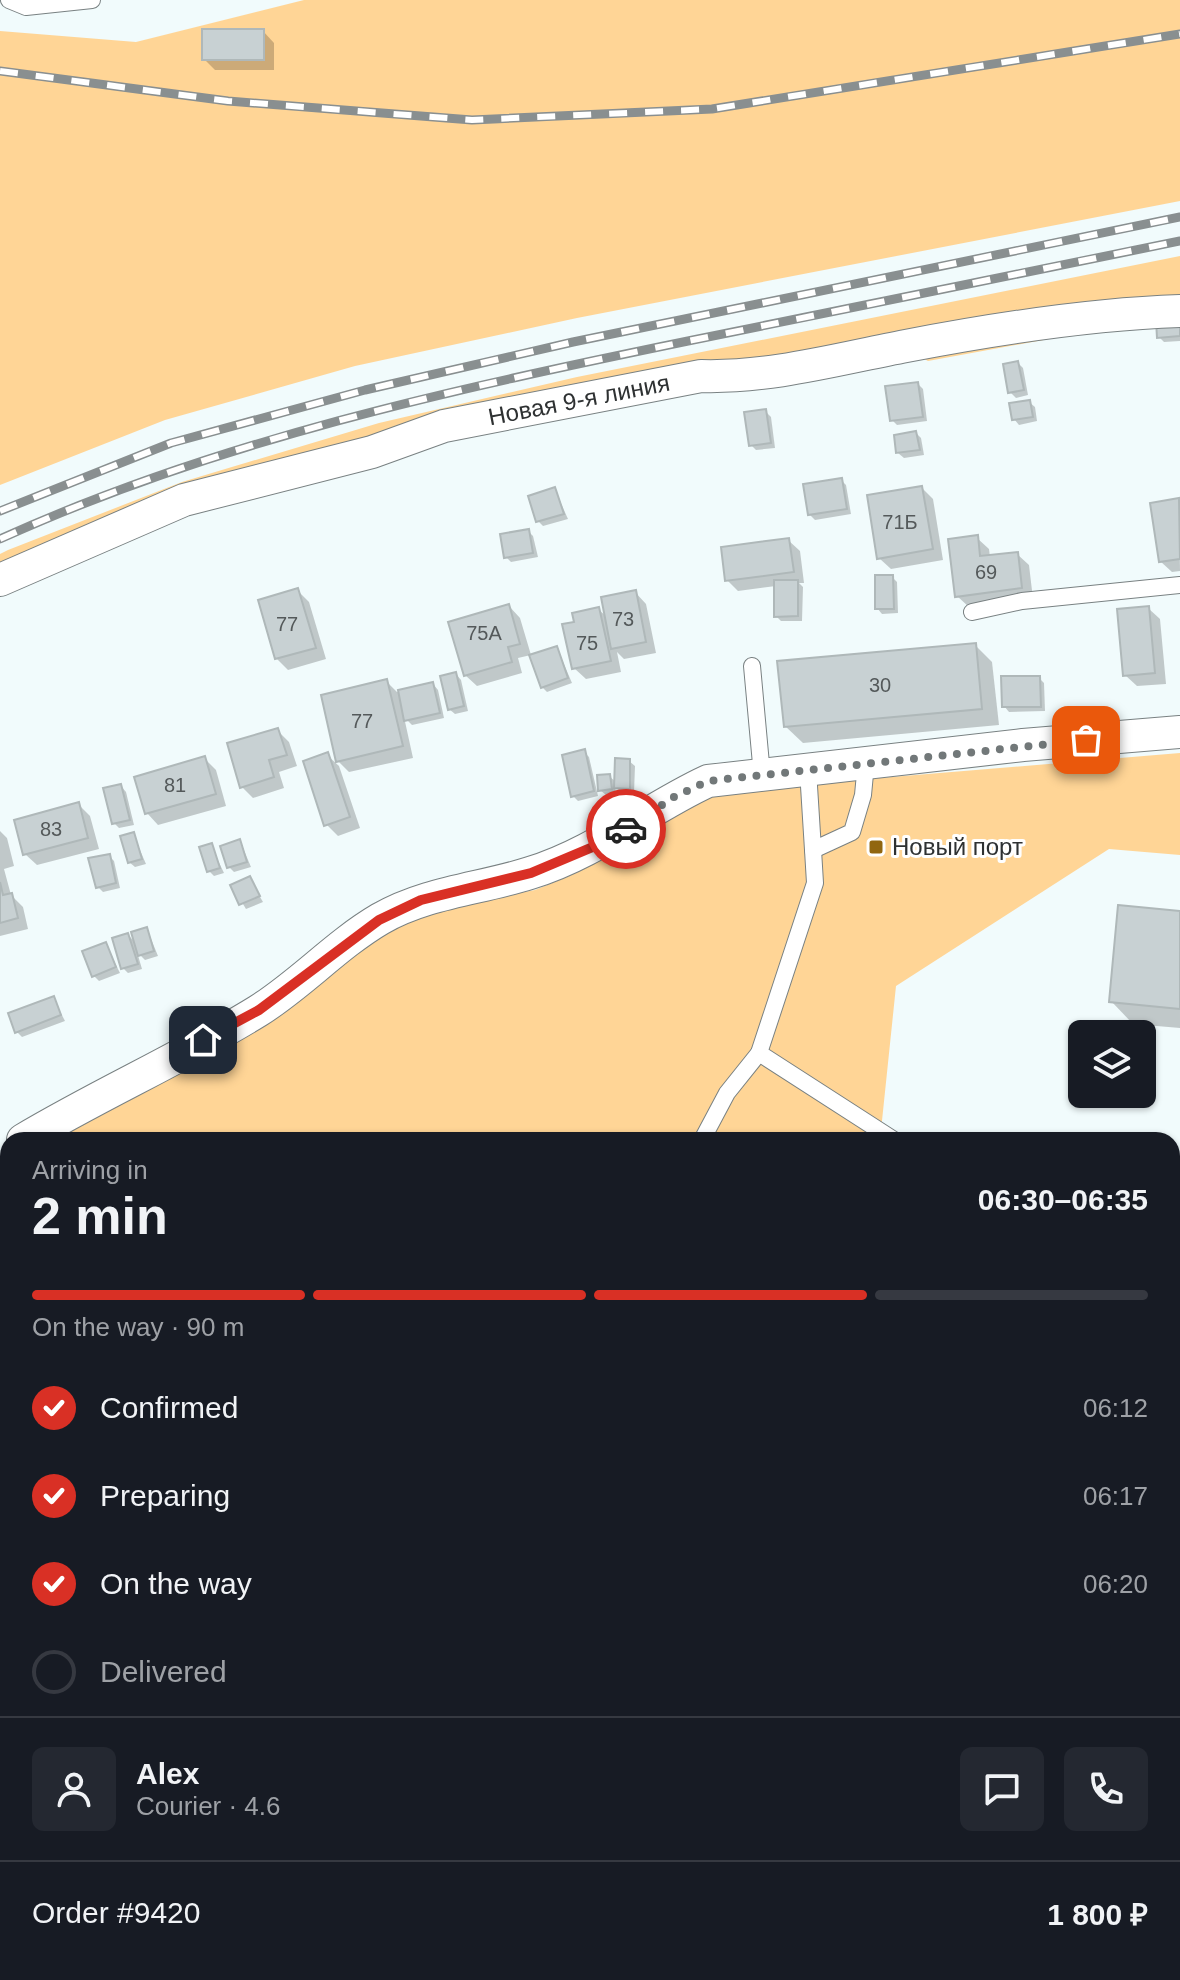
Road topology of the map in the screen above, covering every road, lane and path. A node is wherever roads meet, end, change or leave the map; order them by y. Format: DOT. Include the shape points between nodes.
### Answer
graph roads {
  1 [pos="9,0"];
  2 [pos="92,0"];
  3 [pos="1180,311"];
  4 [pos="0,580"];
  5 [pos="1180,585"];
  6 [pos="972,612"];
  7 [pos="752,666"];
  8 [pos="1180,732"];
  9 [pos="866,763"];
  10 [pos="808,770"];
  11 [pos="762,775"];
  12 [pos="813,850"];
  13 [pos="759,1053"];
  14 [pos="38,1132"];
  15 [pos="706,1132"];
  16 [pos="882,1132"];
  1 -- 2 [label="lane" via="26,7"];
  3 -- 4 [label="street, Новая 9-я линия" via="913,344 742,377 701,376 444,426 372,452 184,500"];
  5 -- 6 [label="lane" via="1022,601"];
  7 -- 11 [label="lane"];
  8 -- 9 [label="street"];
  9 -- 10 [label="street"];
  9 -- 12 [label="lane" via="852,832"];
  10 -- 11 [label="street"];
  10 -- 12 [label="lane"];
  11 -- 14 [label="street" via="708,781 568,858 531,873 421,900 379,920 259,1010"];
  12 -- 13 [label="lane" via="815,883"];
  13 -- 15 [label="lane" via="727,1093"];
  13 -- 16 [label="lane"];
}
